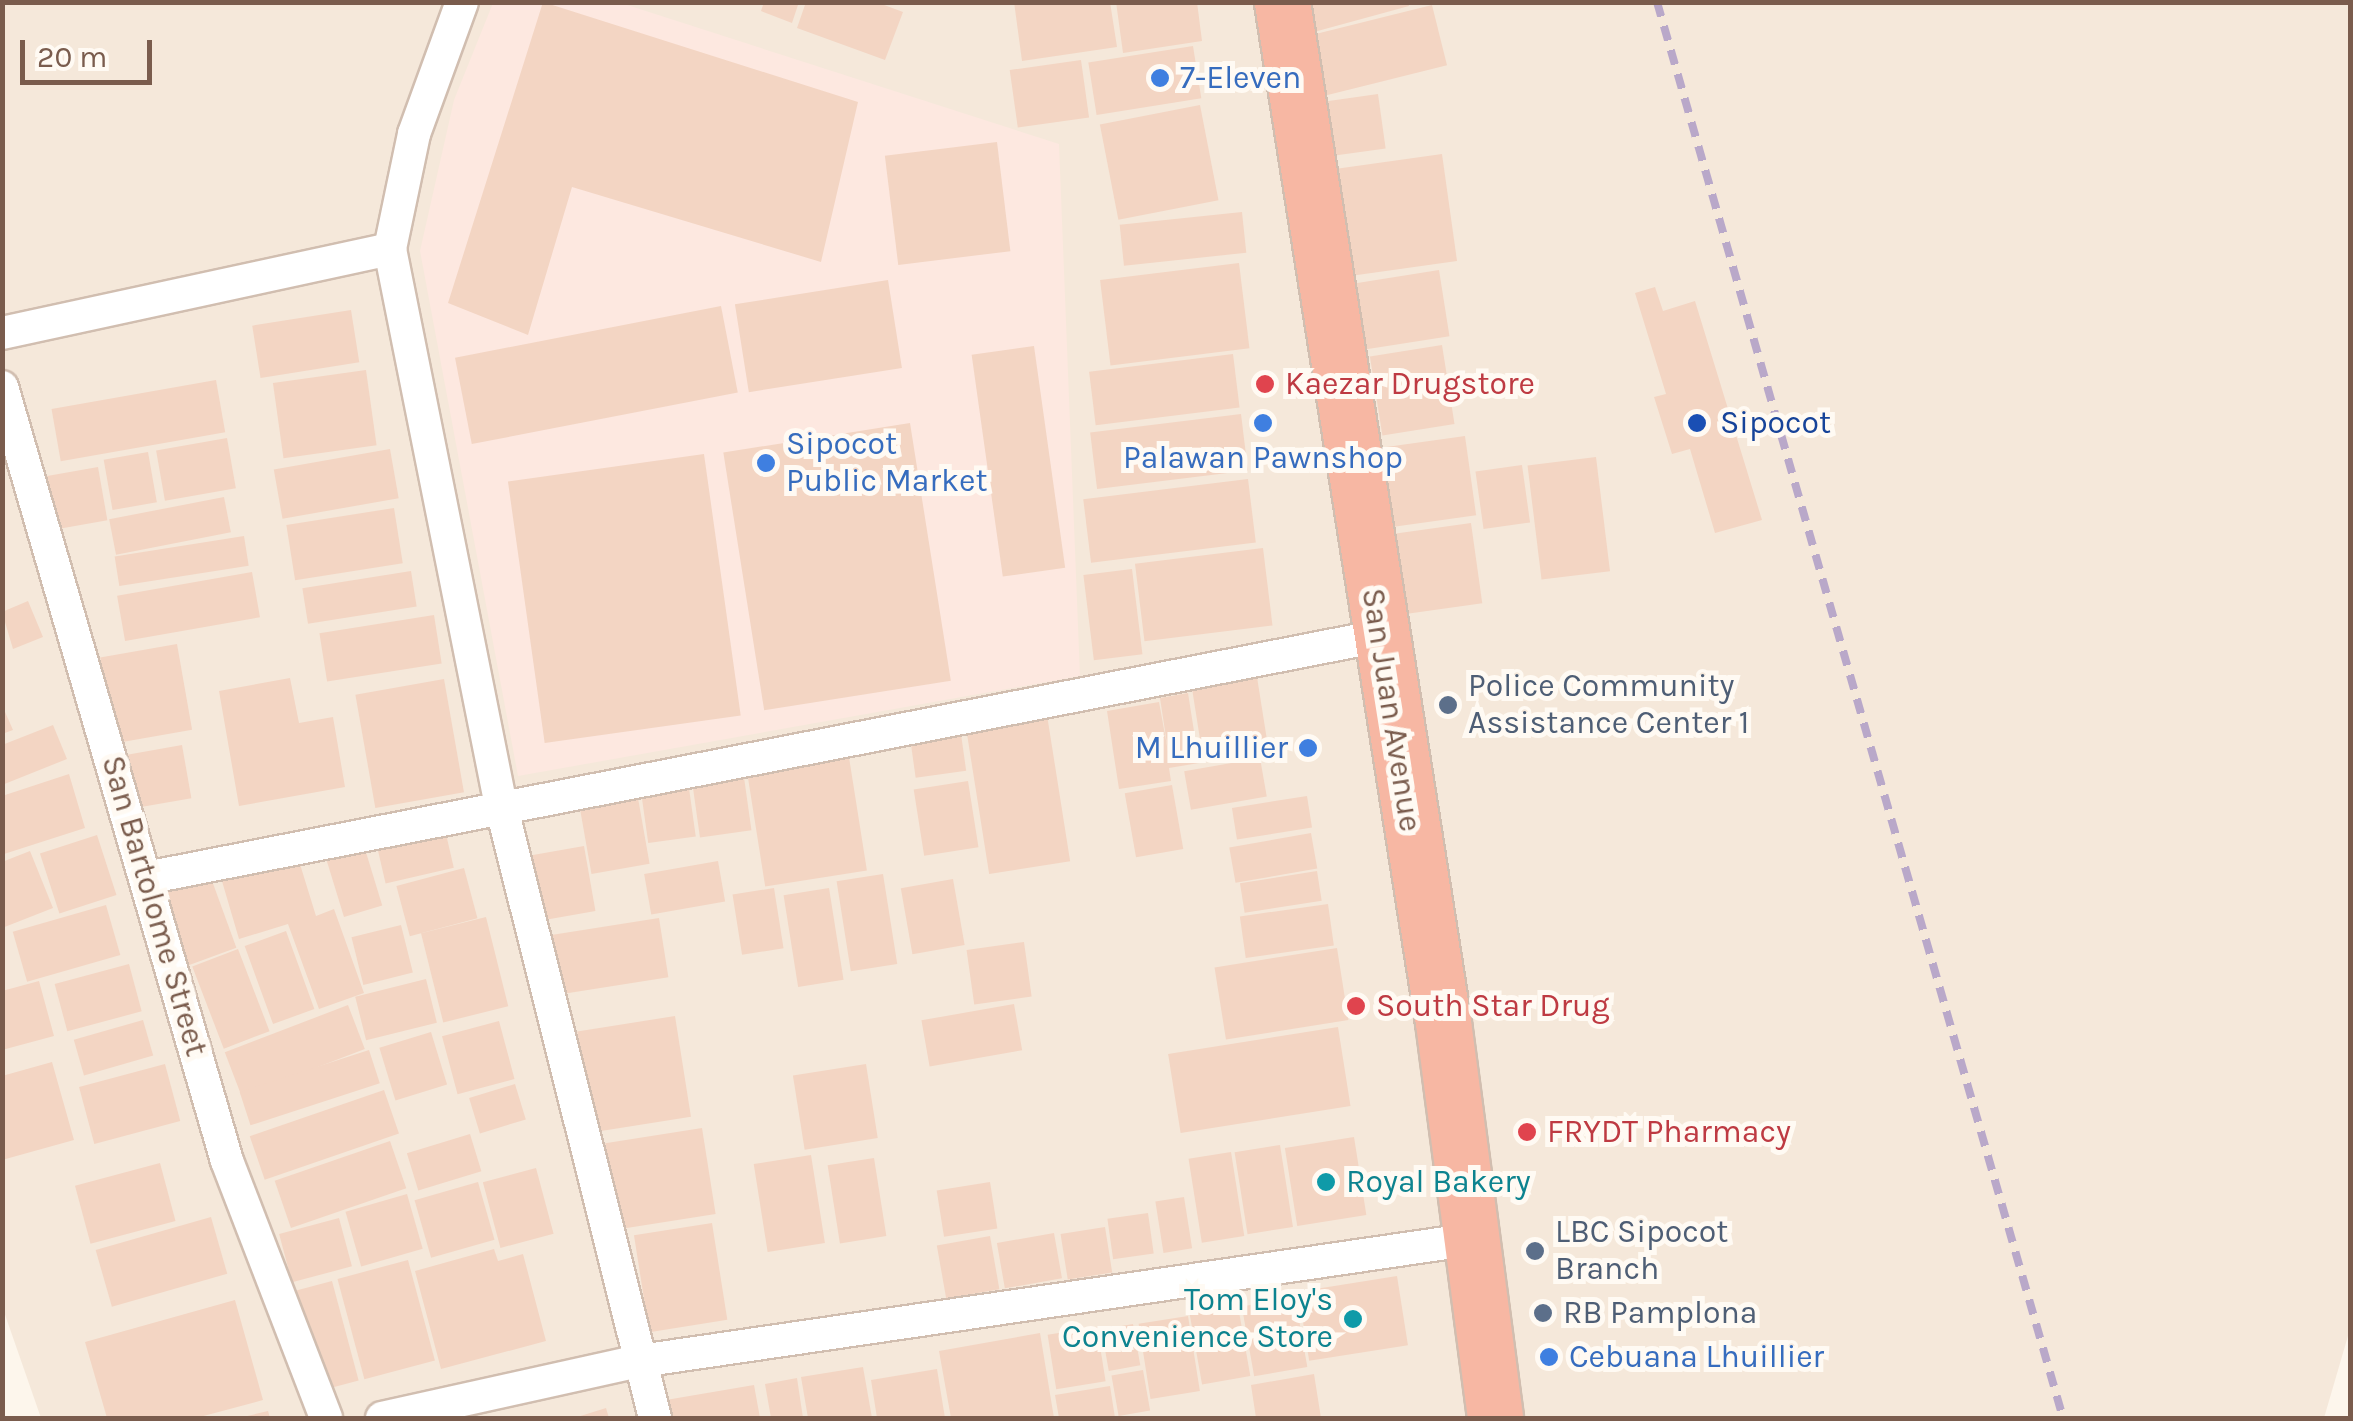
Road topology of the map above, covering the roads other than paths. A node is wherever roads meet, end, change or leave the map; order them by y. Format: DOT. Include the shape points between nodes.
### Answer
graph roads {
  1 [pos="462,2"];
  2 [pos="1282,2"];
  3 [pos="390,249"];
  4 [pos="2,333"];
  5 [pos="2,387"];
  6 [pos="1379,636"];
  7 [pos="500,802"];
  8 [pos="146,878"];
  9 [pos="1472,1239"];
  10 [pos="640,1361"];
  11 [pos="326,1418"];
  12 [pos="382,1418"];
  13 [pos="656,1418"];
  14 [pos="1495,1418"];
  1 -- 3 [label="street" via="418,119"];
  2 -- 6 [label="highway, San Juan Avenue"];
  3 -- 4 [label="street"];
  3 -- 7 [label="street"];
  5 -- 8 [label="street, San Bartolome Street"];
  6 -- 7 [label="street"];
  6 -- 9 [label="highway, San Juan Avenue"];
  7 -- 8 [label="street"];
  7 -- 10 [label="street"];
  8 -- 11 [label="street, San Bartolome Street" via="227,1161"];
  9 -- 10 [label="street"];
  9 -- 14 [label="highway, San Juan Avenue"];
  10 -- 12 [label="street"];
  10 -- 13 [label="street"];
}
